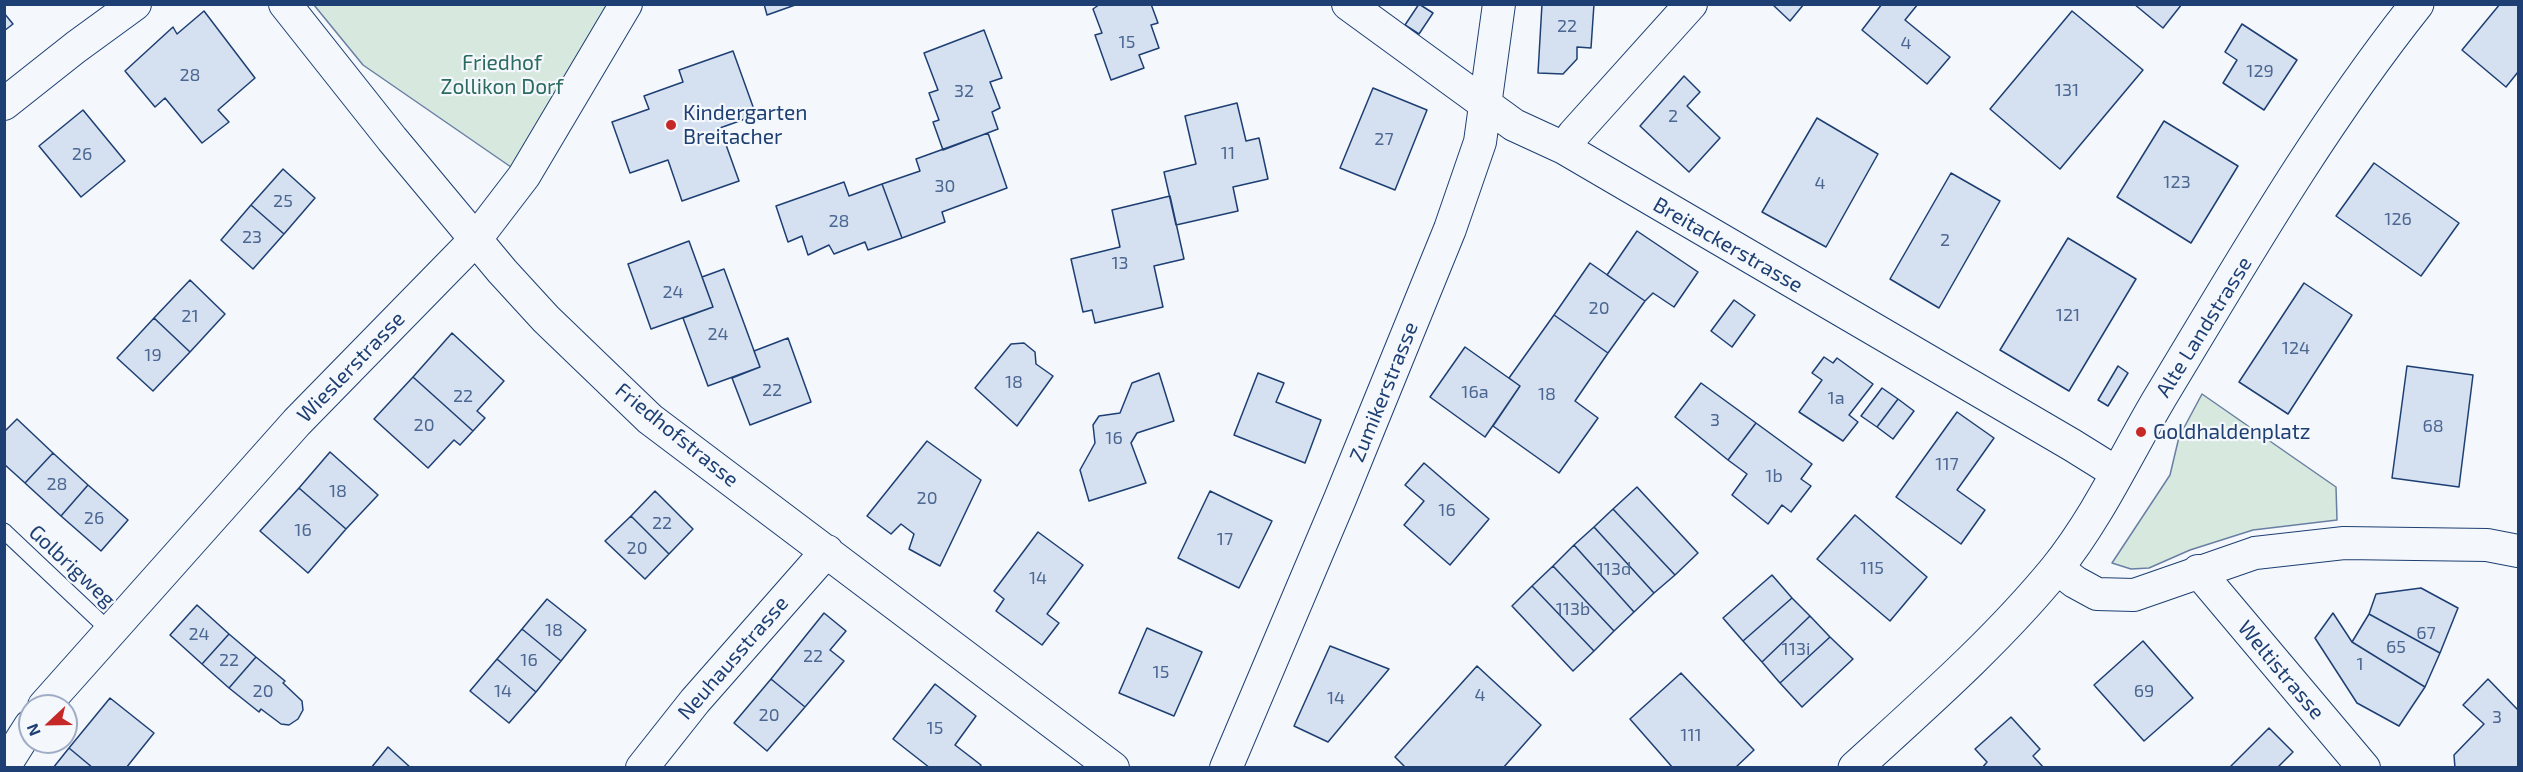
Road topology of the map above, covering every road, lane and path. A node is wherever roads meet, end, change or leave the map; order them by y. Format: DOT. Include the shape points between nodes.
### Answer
graph roads {
  1 [pos="135,4"];
  2 [pos="285,4"];
  3 [pos="626,4"];
  4 [pos="1499,4"];
  5 [pos="1691,4"];
  6 [pos="2417,4"];
  7 [pos="1359,12"];
  8 [pos="4,104"];
  9 [pos="1486,105"];
  10 [pos="1564,148"];
  11 [pos="475,240"];
  12 [pos="2117,473"];
  13 [pos="4,531"];
  14 [pos="2518,550"];
  15 [pos="827,551"];
  16 [pos="2057,568"];
  17 [pos="2198,571"];
  18 [pos="111,632"];
  19 [pos="55,694"];
  20 [pos="18,745"];
  21 [pos="4,767"];
  22 [pos="642,768"];
  23 [pos="1113,768"];
  24 [pos="1226,768"];
  25 [pos="1855,768"];
  26 [pos="2364,768"];
  1 -- 8 [label="street"];
  2 -- 11 [label="street, Friedhofstrasse"];
  3 -- 11 [label="street, Wieslerstrasse" via="524,176"];
  4 -- 9 [label="street, Zumikerstrasse"];
  5 -- 10 [label="street"];
  6 -- 12 [label="main road, Alte Landstrasse" via="2375,57 2300,171"];
  7 -- 9 [label="street, Breitackerstrasse"];
  9 -- 10 [label="street, Breitackerstrasse" via="1514,126"];
  9 -- 24 [label="street, Zumikerstrasse" via="1480,142 1450,229"];
  10 -- 12 [label="street, Breitackerstrasse"];
  11 -- 15 [label="street, Friedhofstrasse" via="546,319 650,419"];
  11 -- 18 [label="street, Wieslerstrasse" via="297,422"];
  12 -- 16 [label="main road, Alte Landstrasse"];
  13 -- 18 [label="lane, Golbrigweg"];
  14 -- 17 [label="street" via="2487,545 2344,543 2255,553"];
  15 -- 22 [label="street, Neuhausstrasse" via="695,701"];
  15 -- 23 [label="street, Friedhofstrasse"];
  16 -- 17 [label="street" via="2097,594 2134,594"];
  16 -- 25 [label="main road, Alte Landstrasse" via="1985,648"];
  17 -- 26 [label="street, Weltistrasse"];
  18 -- 19 [label="street, Wieslerstrasse"];
  20 -- 21 [label="street"];
}
